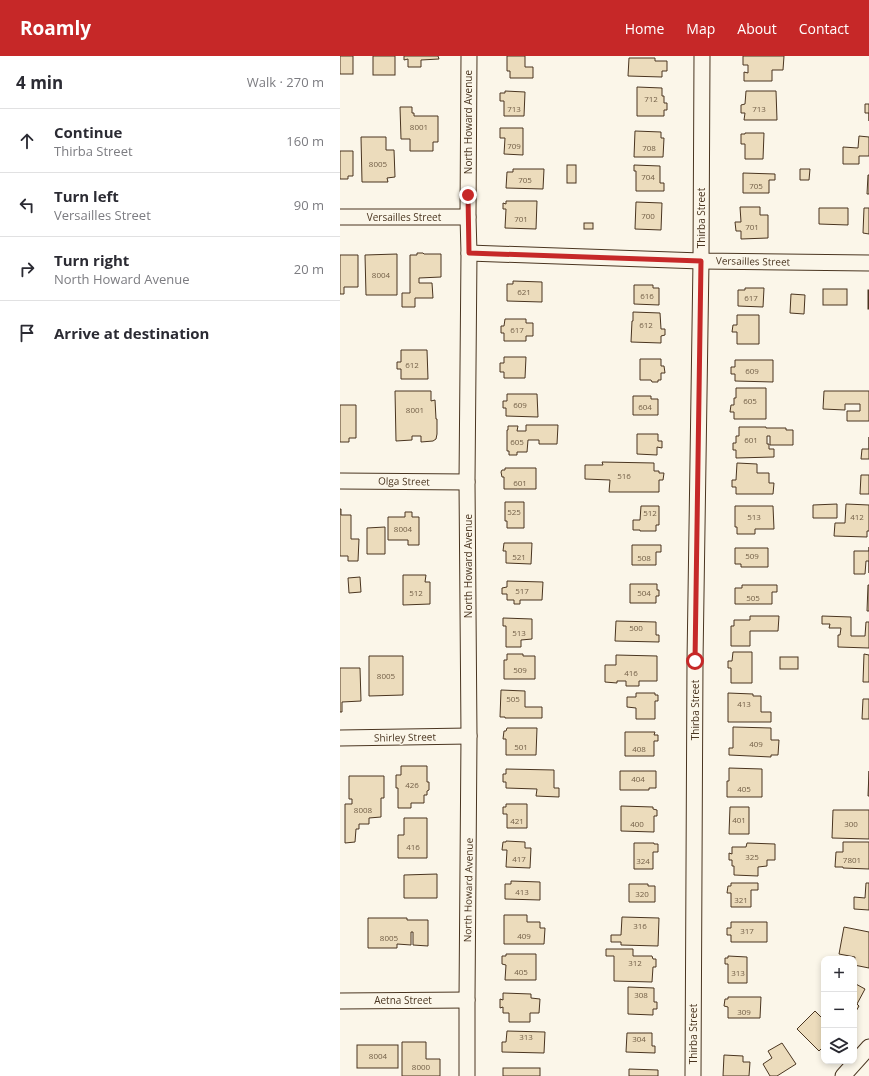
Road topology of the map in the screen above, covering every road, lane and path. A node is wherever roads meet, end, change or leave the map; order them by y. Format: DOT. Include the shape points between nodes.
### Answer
graph roads {
  1 [pos="469,56"];
  2 [pos="702,56"];
  3 [pos="340,217"];
  4 [pos="468,217"];
  5 [pos="469,253"];
  6 [pos="701,261"];
  7 [pos="869,263"];
  8 [pos="340,481"];
  9 [pos="467,482"];
  10 [pos="470,736"];
  11 [pos="340,738"];
  12 [pos="467,1000"];
  13 [pos="340,1001"];
  14 [pos="869,1047"];
  15 [pos="467,1076"];
  16 [pos="693,1076"];
  17 [pos="843,1076"];
  1 -- 4 [label="street, North Howard Avenue"];
  2 -- 6 [label="street, Thirba Street"];
  3 -- 4 [label="street, Versailles Street"];
  4 -- 5 [label="street, North Howard Avenue"];
  5 -- 6 [label="street, Versailles Street"];
  5 -- 9 [label="street, North Howard Avenue"];
  6 -- 7 [label="street, Versailles Street"];
  6 -- 16 [label="street, Thirba Street" via="695,661"];
  8 -- 9 [label="street, Olga Street"];
  9 -- 10 [label="street, North Howard Avenue"];
  10 -- 11 [label="street, Shirley Street"];
  10 -- 12 [label="street, North Howard Avenue"];
  12 -- 13 [label="street, Aetna Street"];
  12 -- 15 [label="street, North Howard Avenue"];
  14 -- 17 [label="street"];
}
